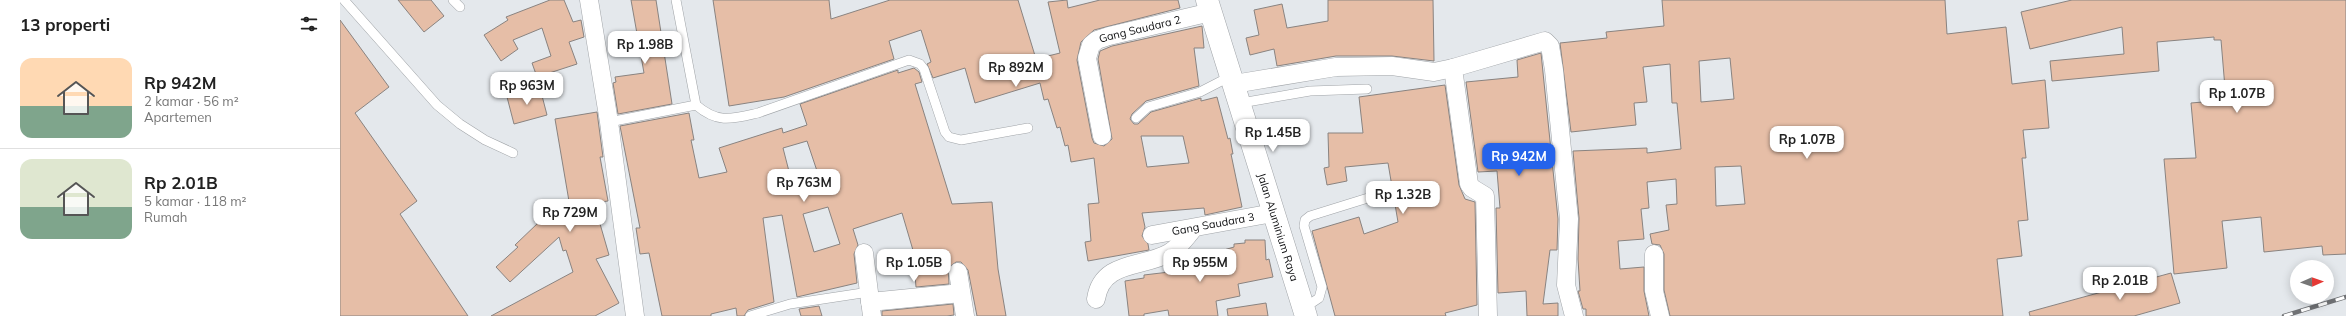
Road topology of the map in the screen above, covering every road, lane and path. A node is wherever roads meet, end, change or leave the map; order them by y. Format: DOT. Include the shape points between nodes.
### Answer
graph roads {
  1 [pos="344,0"];
  2 [pos="453,0"];
  3 [pos="589,0"];
  4 [pos="676,0"];
  5 [pos="1209,6"];
  6 [pos="460,7"];
  7 [pos="1453,68"];
  8 [pos="1235,88"];
  9 [pos="1367,89"];
  10 [pos="696,105"];
  11 [pos="1136,118"];
  12 [pos="609,122"];
  13 [pos="1028,128"];
  14 [pos="1102,136"];
  15 [pos="513,153"];
  16 [pos="1384,193"];
  17 [pos="1273,213"];
  18 [pos="1193,229"];
  19 [pos="1152,235"];
  20 [pos="864,253"];
  21 [pos="1654,254"];
  22 [pos="958,272"];
  23 [pos="962,293"];
  24 [pos="1096,299"];
  25 [pos="871,303"];
  26 [pos="1305,312"];
  27 [pos="635,316"];
  28 [pos="750,316"];
  29 [pos="965,316"];
  30 [pos="1488,316"];
  31 [pos="1574,316"];
  32 [pos="1660,316"];
  1 -- 15 [label="lane" via="437,105 466,128"];
  2 -- 6 [label="lane"];
  3 -- 12 [label="street"];
  4 -- 10 [label="lane"];
  5 -- 8 [label="main road, Jalan Aluminium Raya"];
  5 -- 14 [label="street, Gang Saudara 2" via="1109,36 1091,45 1087,58"];
  7 -- 8 [label="street" via="1434,72 1392,66 1336,67"];
  7 -- 30 [label="street" via="1469,184 1485,196"];
  7 -- 31 [label="street" via="1541,41 1550,46 1569,219 1566,285"];
  8 -- 9 [label="lane" via="1310,91"];
  8 -- 11 [label="lane" via="1200,92 1148,106"];
  8 -- 17 [label="main road, Jalan Aluminium Raya"];
  10 -- 12 [label="lane"];
  10 -- 13 [label="lane" via="715,117 732,119 758,113 909,60 920,64 924,69 945,132 949,137 961,140"];
  12 -- 27 [label="street"];
  16 -- 26 [label="lane" via="1310,216 1305,220 1304,226 1322,287 1320,298"];
  17 -- 18 [label="street, Gang Saudara 3"];
  17 -- 26 [label="main road, Jalan Aluminium Raya"];
  18 -- 19 [label="street, Gang Saudara 3"];
  18 -- 24 [label="street" via="1186,239 1168,254 1132,264 1106,276"];
  20 -- 25 [label="street"];
  21 -- 32 [label="street" via="1654,291"];
  22 -- 23 [label="street"];
  23 -- 25 [label="street"];
  23 -- 29 [label="street"];
  25 -- 28 [label="lane" via="790,304"];
}
